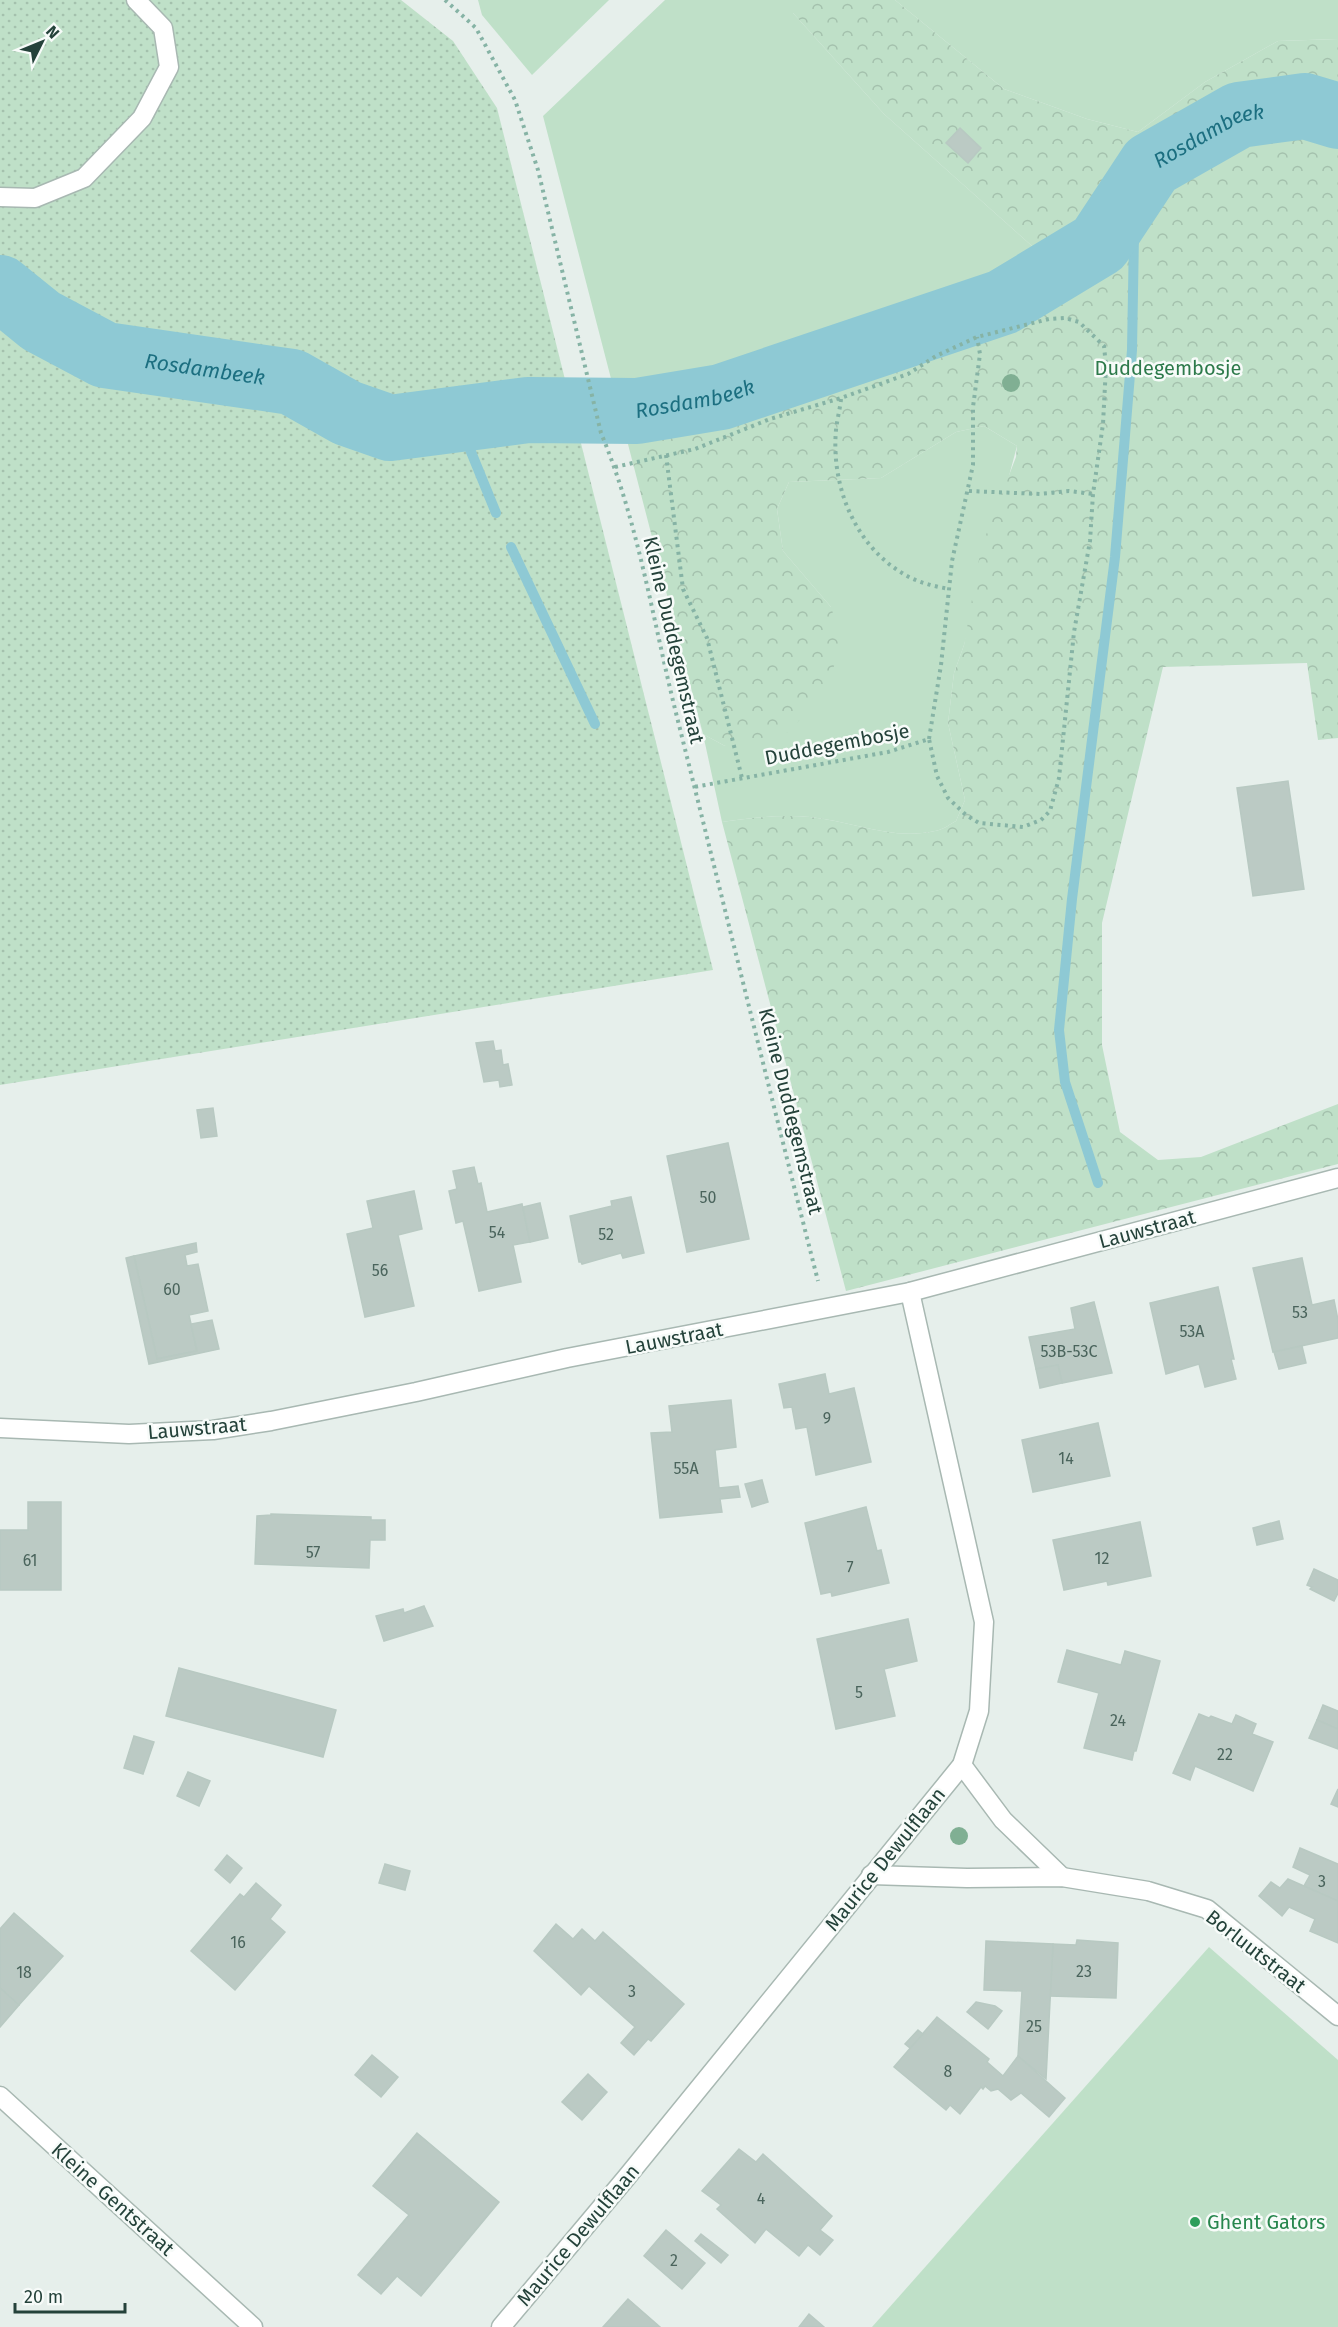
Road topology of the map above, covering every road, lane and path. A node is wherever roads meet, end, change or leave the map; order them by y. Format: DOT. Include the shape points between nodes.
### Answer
graph roads {
  1 [pos="136,0"];
  2 [pos="445,0"];
  3 [pos="0,197"];
  4 [pos="977,337"];
  5 [pos="841,399"];
  6 [pos="666,455"];
  7 [pos="615,467"];
  8 [pos="969,491"];
  9 [pos="1092,494"];
  10 [pos="949,589"];
  11 [pos="929,740"];
  12 [pos="742,778"];
  13 [pos="694,787"];
  14 [pos="1338,1178"];
  15 [pos="910,1293"];
  16 [pos="825,1309"];
  17 [pos="0,1428"];
  18 [pos="963,1765"];
  19 [pos="871,1875"];
  20 [pos="1062,1877"];
  21 [pos="1338,2016"];
  22 [pos="0,2096"];
  23 [pos="253,2327"];
  24 [pos="501,2327"];
  1 -- 3 [label="street" via="163,28 169,67 142,118 84,178 35,198"];
  2 -- 7 [label="path, Kleine Duddegemstraat" via="476,28 515,100 538,170 601,433"];
  4 -- 5 [label="path, Duddegembosje" via="908,374"];
  4 -- 8 [label="path" via="980,354"];
  4 -- 9 [label="path, Duddegembosje" via="1065,318 1079,322 1104,346 1103,424"];
  5 -- 6 [label="path, Duddegembosje" via="770,419 695,449"];
  5 -- 10 [label="path" via="836,461 841,489 856,527 870,547 902,574"];
  6 -- 7 [label="path, Duddegembosje"];
  6 -- 12 [label="path" via="683,589 707,639"];
  7 -- 13 [label="path, Kleine Duddegemstraat" via="648,584"];
  8 -- 9 [label="path"];
  8 -- 10 [label="path"];
  9 -- 11 [label="path, Duddegembosje" via="1090,541 1074,632 1059,778 1050,811 1041,820 1023,827 972,819 948,798 937,776"];
  10 -- 11 [label="path"];
  11 -- 12 [label="path, Duddegembosje" via="888,752"];
  12 -- 13 [label="path, Duddegembosje"];
  13 -- 16 [label="path, Kleine Duddegemstraat"];
  14 -- 15 [label="street, Lauwstraat"];
  15 -- 16 [label="street, Lauwstraat"];
  15 -- 18 [label="street, Maurice Dewulflaan" via="984,1622 980,1711"];
  16 -- 17 [label="street, Lauwstraat" via="213,1430 129,1434"];
  18 -- 19 [label="street, Maurice Dewulflaan"];
  18 -- 20 [label="street" via="1003,1820"];
  19 -- 20 [label="street, Borluutstraat"];
  19 -- 24 [label="street, Maurice Dewulflaan" via="627,2178"];
  20 -- 21 [label="street, Borluutstraat" via="1148,1891 1207,1910"];
  22 -- 23 [label="street, Kleine Gentstraat"];
}
